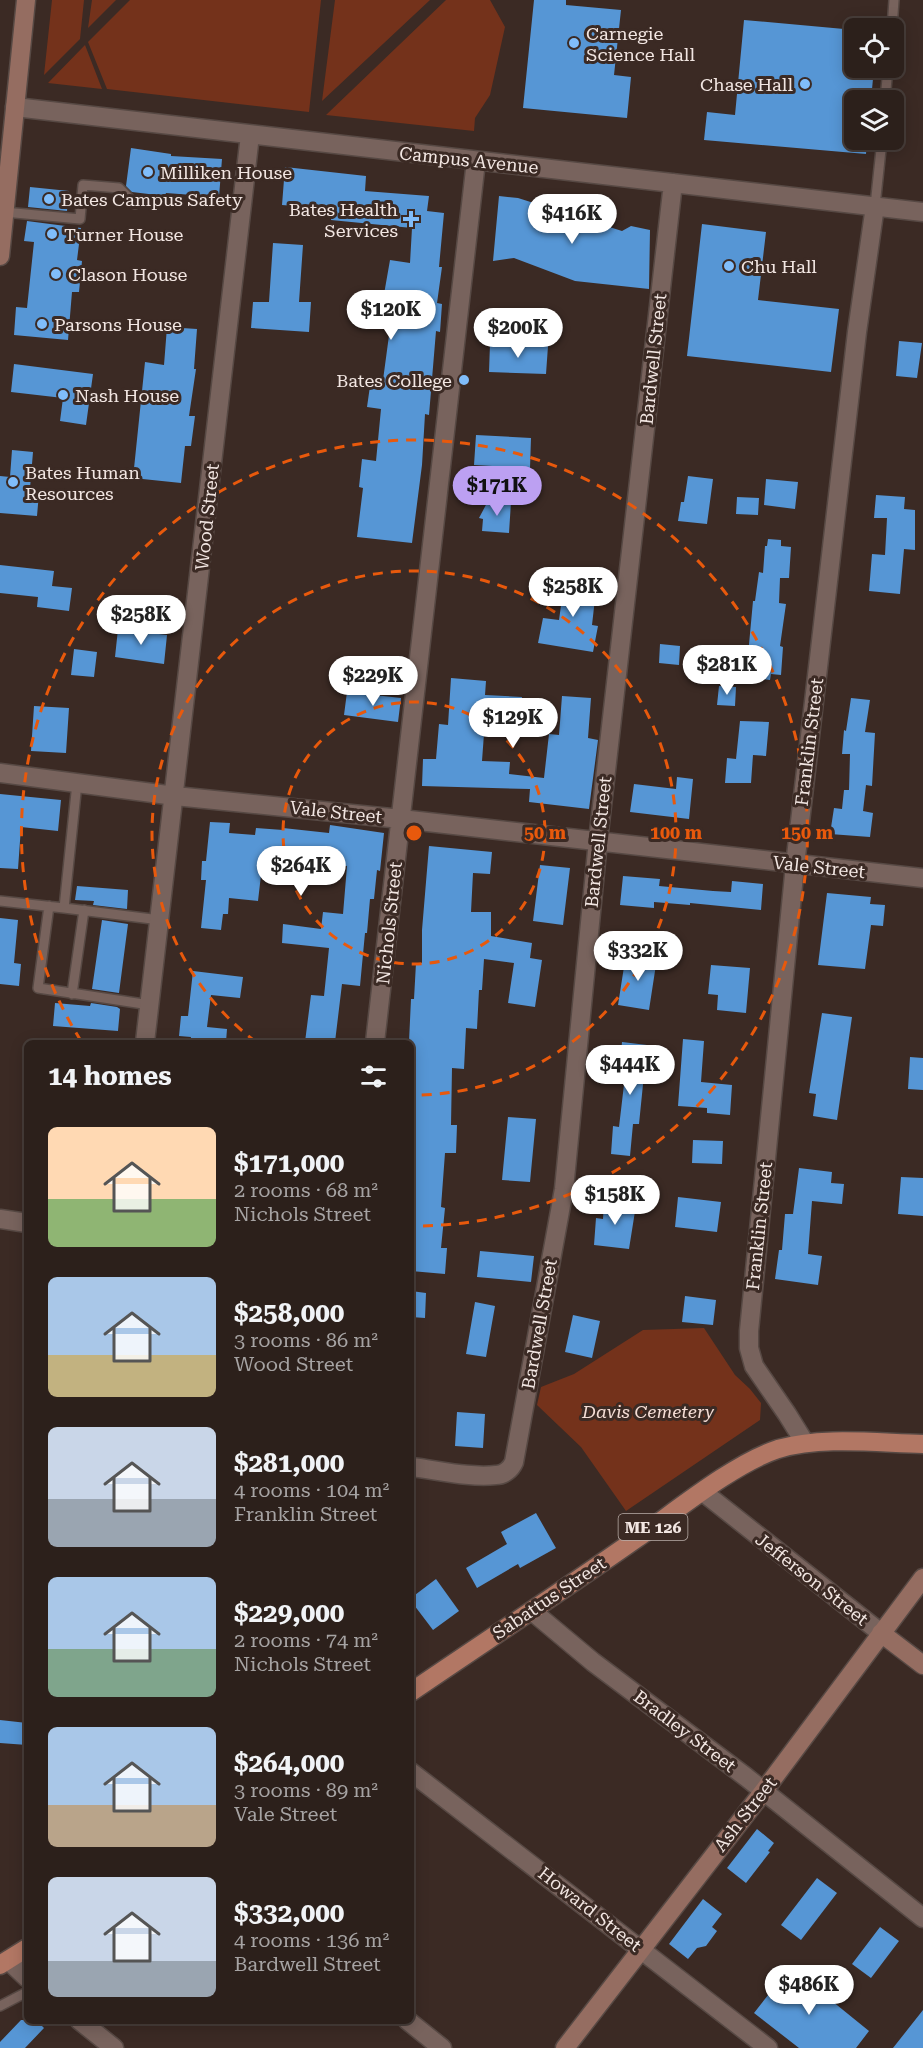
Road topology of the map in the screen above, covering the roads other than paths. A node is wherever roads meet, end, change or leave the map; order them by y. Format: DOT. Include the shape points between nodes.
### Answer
graph roads {
  1 [pos="26,0"];
  2 [pos="894,0"];
  3 [pos="893,18"];
  4 [pos="15,108"];
  5 [pos="250,135"];
  6 [pos="881,150"];
  7 [pos="476,161"];
  8 [pos="674,183"];
  9 [pos="135,204"];
  10 [pos="875,206"];
  11 [pos="4,212"];
  12 [pos="923,212"];
  13 [pos="0,255"];
  14 [pos="0,773"];
  15 [pos="77,783"];
  16 [pos="175,796"];
  17 [pos="401,819"];
  18 [pos="598,841"];
  19 [pos="795,865"];
  20 [pos="923,878"];
  21 [pos="0,901"];
  22 [pos="49,906"];
  23 [pos="64,908"];
  24 [pos="84,910"];
  25 [pos="160,920"];
  26 [pos="72,994"];
  27 [pos="150,1005"];
  28 [pos="145,1040"];
  29 [pos="375,1040"];
  30 [pos="0,1219"];
  31 [pos="24,1223"];
  32 [pos="805,1443"];
  33 [pos="923,1444"];
  34 [pos="414,1467"];
  35 [pos="703,1492"];
  36 [pos="923,1578"];
  37 [pos="532,1611"];
  38 [pos="881,1633"];
  39 [pos="923,1665"];
  40 [pos="414,1690"];
  41 [pos="414,1774"];
  42 [pos="763,1792"];
  43 [pos="923,1918"];
  44 [pos="641,1949"];
  45 [pos="24,1950"];
  46 [pos="4,1963"];
  47 [pos="24,1976"];
  48 [pos="24,1994"];
  49 [pos="0,2006"];
  50 [pos="84,2024"];
  51 [pos="412,2024"];
  52 [pos="114,2048"];
  53 [pos="442,2048"];
  54 [pos="565,2048"];
  55 [pos="768,2048"];
  1 -- 4 [label="main road"];
  2 -- 3 [label="lane"];
  4 -- 5 [label="street, Campus Avenue"];
  4 -- 11 [label="main road"];
  5 -- 7 [label="street, Campus Avenue"];
  5 -- 16 [label="street, Wood Street"];
  6 -- 10 [label="lane"];
  7 -- 8 [label="street, Campus Avenue"];
  7 -- 17 [label="street, Nichols Street"];
  8 -- 10 [label="street, Campus Avenue"];
  8 -- 18 [label="street, Bardwell Street"];
  9 -- 11 [label="lane" via="119,188 83,185 80,219"];
  10 -- 12 [label="street, Campus Avenue"];
  10 -- 19 [label="street, Franklin Street"];
  11 -- 13 [label="main road"];
  14 -- 15 [label="street, Vale Street"];
  15 -- 16 [label="street, Vale Street"];
  15 -- 23 [label="lane"];
  16 -- 17 [label="street, Vale Street"];
  16 -- 25 [label="street, Wood Street"];
  17 -- 18 [label="street, Vale Street"];
  17 -- 29 [label="street, Nichols Street"];
  18 -- 19 [label="street, Vale Street"];
  18 -- 34 [label="street, Bardwell Street" via="564,1189 514,1462 498,1476"];
  19 -- 20 [label="street, Vale Street"];
  19 -- 32 [label="street, Franklin Street" via="749,1348 754,1366"];
  21 -- 22 [label="lane"];
  22 -- 23 [label="lane"];
  22 -- 26 [label="lane" via="38,988"];
  23 -- 24 [label="lane"];
  24 -- 25 [label="lane"];
  24 -- 26 [label="lane"];
  25 -- 27 [label="street, Wood Street"];
  26 -- 27 [label="lane"];
  27 -- 28 [label="street, Wood Street"];
  30 -- 31 [label="street"];
  32 -- 33 [label="main road, Sabattus Street / ME 126"];
  32 -- 35 [label="main road, Sabattus Street / ME 126" via="776,1450 740,1467"];
  35 -- 37 [label="main road, Sabattus Street / ME 126"];
  35 -- 38 [label="street, Jefferson Street"];
  36 -- 38 [label="main road, Ash Street"];
  37 -- 40 [label="main road, Sabattus Street / ME 126"];
  37 -- 42 [label="street, Bradley Street"];
  38 -- 39 [label="main road, Jefferson Street"];
  38 -- 42 [label="main road, Ash Street"];
  41 -- 44 [label="street, Howard Street"];
  42 -- 43 [label="street, Bradley Street"];
  42 -- 44 [label="main road, Ash Street"];
  44 -- 54 [label="main road, Ash Street"];
  44 -- 55 [label="street, Howard Street"];
  45 -- 46 [label="main road"];
  46 -- 47 [label="street"];
  48 -- 49 [label="lane"];
  50 -- 52 [label="street"];
  51 -- 53 [label="street"];
}
